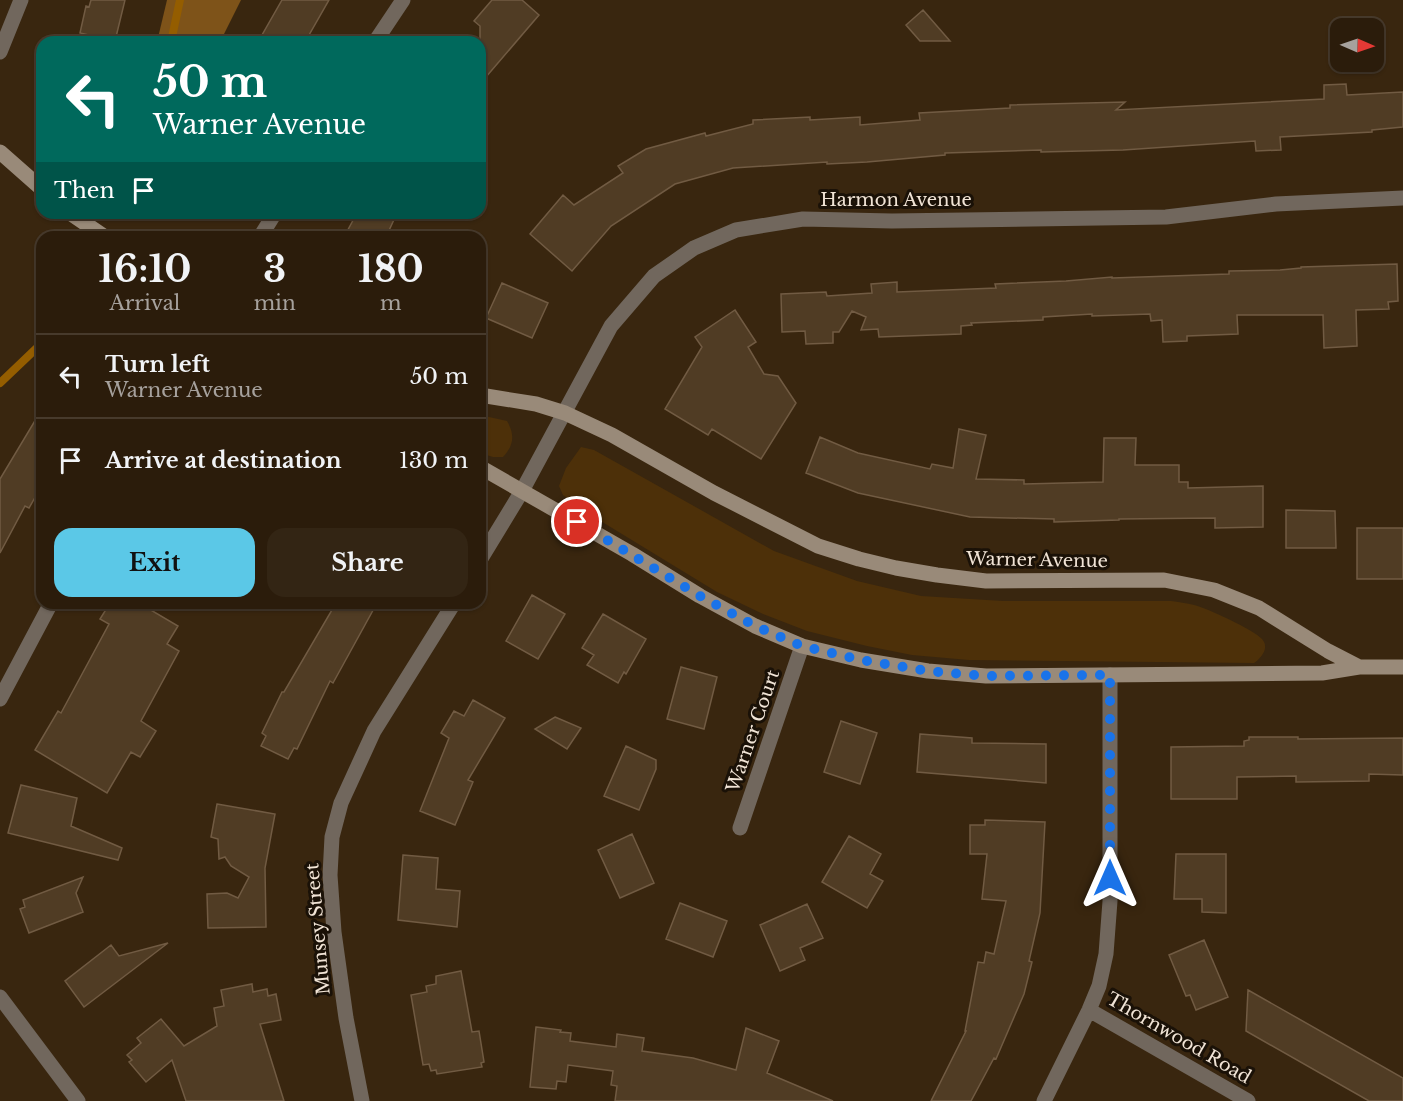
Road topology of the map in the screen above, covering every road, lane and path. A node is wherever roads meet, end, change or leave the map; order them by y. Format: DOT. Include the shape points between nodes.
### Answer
graph roads {
  1 [pos="21,0"];
  2 [pos="403,0"];
  3 [pos="379,36"];
  4 [pos="0,52"];
  5 [pos="0,152"];
  6 [pos="36,184"];
  7 [pos="1403,198"];
  8 [pos="79,219"];
  9 [pos="96,231"];
  10 [pos="486,397"];
  11 [pos="565,413"];
  12 [pos="486,470"];
  13 [pos="522,491"];
  14 [pos="486,550"];
  15 [pos="48,609"];
  16 [pos="450,609"];
  17 [pos="802,646"];
  18 [pos="1359,667"];
  19 [pos="1403,667"];
  20 [pos="1110,675"];
  21 [pos="0,699"];
  22 [pos="740,828"];
  23 [pos="0,997"];
  24 [pos="1089,1010"];
  25 [pos="78,1101"];
  26 [pos="362,1101"];
  27 [pos="1044,1101"];
  28 [pos="1248,1101"];
  1 -- 4 [label="street"];
  2 -- 3 [label="street"];
  5 -- 6 [label="street"];
  7 -- 11 [label="street, Harmon Avenue" via="1276,204 1166,217 803,219 736,230 694,248 654,276 611,326"];
  8 -- 9 [label="street"];
  10 -- 11 [label="street, Warner Avenue" via="536,404"];
  11 -- 13 [label="street, Harmon Avenue"];
  11 -- 18 [label="street, Warner Avenue" via="818,546 859,559 962,579 1164,580 1214,590 1259,608"];
  12 -- 13 [label="street, Warner Avenue"];
  13 -- 14 [label="street"];
  13 -- 17 [label="street, Warner Avenue" via="700,596"];
  15 -- 21 [label="street"];
  16 -- 26 [label="street, Munsey Street" via="374,731 341,803 332,837 334,932"];
  17 -- 20 [label="street, Warner Avenue" via="939,672 986,676"];
  17 -- 22 [label="street, Warner Court"];
  18 -- 19 [label="street, Warner Avenue"];
  18 -- 20 [label="street, Warner Avenue" via="1322,673"];
  20 -- 24 [label="street" via="1110,901 1106,954"];
  23 -- 25 [label="street"];
  24 -- 27 [label="street"];
  24 -- 28 [label="street, Thornwood Road"];
}
